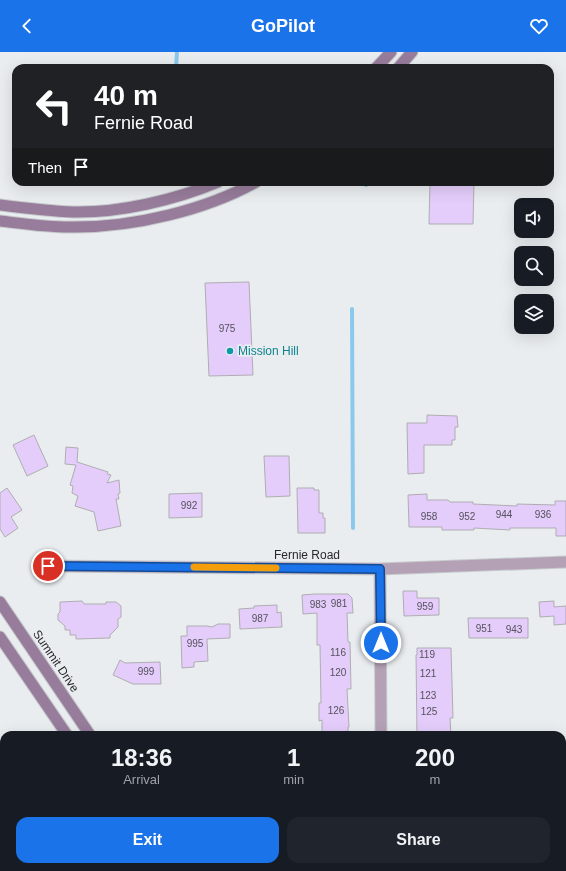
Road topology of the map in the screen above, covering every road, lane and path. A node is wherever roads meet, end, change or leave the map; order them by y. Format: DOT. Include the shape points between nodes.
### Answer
graph roads {
  1 [pos="391,52"];
  2 [pos="412,52"];
  3 [pos="380,64"];
  4 [pos="402,64"];
  5 [pos="207,186"];
  6 [pos="249,186"];
  7 [pos="0,205"];
  8 [pos="0,221"];
  9 [pos="566,562"];
  10 [pos="48,566"];
  11 [pos="380,569"];
  12 [pos="0,602"];
  13 [pos="0,637"];
  14 [pos="64,731"];
  15 [pos="87,731"];
  16 [pos="381,731"];
  1 -- 3 [label="main road"];
  2 -- 4 [label="main road"];
  5 -- 7 [label="main road" via="174,198 108,210 73,212"];
  6 -- 8 [label="main road" via="207,204 112,226 76,228"];
  9 -- 11 [label="street, Fernie Road"];
  10 -- 11 [label="street, Fernie Road"];
  11 -- 16 [label="street"];
  12 -- 15 [label="main road, Summit Drive"];
  13 -- 14 [label="main road"];
}
